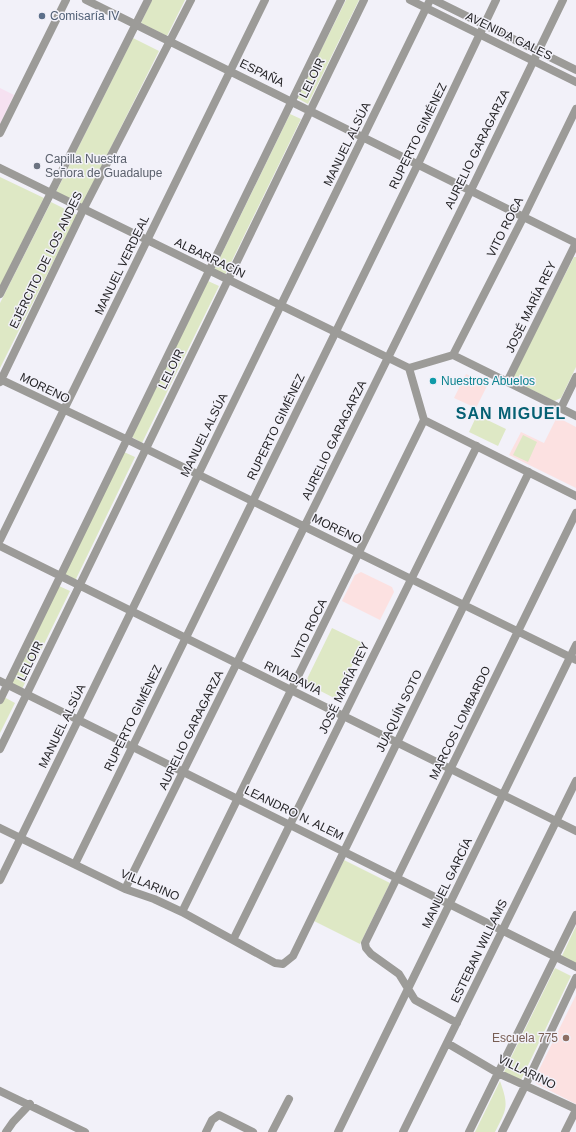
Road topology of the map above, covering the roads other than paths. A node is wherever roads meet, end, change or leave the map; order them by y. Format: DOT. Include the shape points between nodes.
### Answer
graph roads {
  1 [pos="66,0"];
  2 [pos="86,0"];
  3 [pos="148,0"];
  4 [pos="190,0"];
  5 [pos="265,0"];
  6 [pos="342,0"];
  7 [pos="364,0"];
  8 [pos="410,0"];
  9 [pos="430,0"];
  10 [pos="434,0"];
  11 [pos="496,0"];
  12 [pos="563,0"];
  13 [pos="427,8"];
  14 [pos="136,24"];
  15 [pos="484,25"];
  16 [pos="480,34"];
  17 [pos="170,41"];
  18 [pos="537,51"];
  19 [pos="534,61"];
  20 [pos="576,70"];
  21 [pos="230,71"];
  22 [pos="576,82"];
  23 [pos="292,101"];
  24 [pos="576,109"];
  25 [pos="310,110"];
  26 [pos="0,133"];
  27 [pos="364,137"];
  28 [pos="418,164"];
  29 [pos="0,168"];
  30 [pos="471,190"];
  31 [pos="50,193"];
  32 [pos="84,210"];
  33 [pos="524,216"];
  34 [pos="147,240"];
  35 [pos="576,243"];
  36 [pos="209,271"];
  37 [pos="228,280"];
  38 [pos="0,294"];
  39 [pos="281,306"];
  40 [pos="335,333"];
  41 [pos="453,355"];
  42 [pos="387,358"];
  43 [pos="409,368"];
  44 [pos="576,377"];
  45 [pos="0,380"];
  46 [pos="507,382"];
  47 [pos="561,408"];
  48 [pos="64,410"];
  49 [pos="576,416"];
  50 [pos="424,420"];
  51 [pos="128,440"];
  52 [pos="477,446"];
  53 [pos="146,449"];
  54 [pos="529,472"];
  55 [pos="198,474"];
  56 [pos="576,496"];
  57 [pos="253,501"];
  58 [pos="576,513"];
  59 [pos="305,527"];
  60 [pos="0,540"];
  61 [pos="0,546"];
  62 [pos="359,554"];
  63 [pos="61,577"];
  64 [pos="411,579"];
  65 [pos="80,586"];
  66 [pos="464,605"];
  67 [pos="131,611"];
  68 [pos="518,632"];
  69 [pos="186,638"];
  70 [pos="576,645"];
  71 [pos="573,659"];
  72 [pos="237,664"];
  73 [pos="4,683"];
  74 [pos="291,691"];
  75 [pos="27,695"];
  76 [pos="0,700"];
  77 [pos="343,717"];
  78 [pos="78,719"];
  79 [pos="396,743"];
  80 [pos="132,746"];
  81 [pos="0,749"];
  82 [pos="451,770"];
  83 [pos="184,772"];
  84 [pos="576,781"];
  85 [pos="504,796"];
  86 [pos="238,798"];
  87 [pos="556,821"];
  88 [pos="290,824"];
  89 [pos="0,828"];
  90 [pos="576,831"];
  91 [pos="20,838"];
  92 [pos="344,851"];
  93 [pos="75,864"];
  94 [pos="397,878"];
  95 [pos="0,880"];
  96 [pos="125,889"];
  97 [pos="450,904"];
  98 [pos="182,912"];
  99 [pos="576,915"];
  100 [pos="502,930"];
  101 [pos="233,940"];
  102 [pos="555,958"];
  103 [pos="288,960"];
  104 [pos="576,968"];
  105 [pos="576,978"];
  106 [pos="408,990"];
  107 [pos="457,1023"];
  108 [pos="447,1042"];
  109 [pos="498,1073"];
  110 [pos="526,1084"];
  111 [pos="0,1091"];
  112 [pos="289,1099"];
  113 [pos="30,1104"];
  114 [pos="576,1110"];
  115 [pos="75,1130"];
  116 [pos="6,1132"];
  117 [pos="85,1132"];
  118 [pos="206,1132"];
  119 [pos="253,1132"];
  120 [pos="272,1132"];
  121 [pos="338,1132"];
  122 [pos="403,1132"];
  123 [pos="469,1132"];
  124 [pos="502,1132"];
  125 [pos="565,1132"];
  1 -- 26 [label="street"];
  2 -- 14 [label="street, ESPAÑA"];
  3 -- 14 [label="street, EJÉRCITO DE LOS ANDES"];
  4 -- 17 [label="street, EJÉRCITO DE LOS ANDES"];
  5 -- 21 [label="street, MANUEL VERDEAL"];
  6 -- 23 [label="street, LELOIR"];
  7 -- 25 [label="street, LELOIR"];
  8 -- 13 [label="street, AVENIDA GALES"];
  9 -- 13 [label="street, MANUEL ALSÚA"];
  10 -- 15 [label="street, AVENIDA GALES"];
  11 -- 15 [label="street, RUPERTO GIMÉNEZ"];
  12 -- 18 [label="street, AURELIO GARAGARZA"];
  13 -- 16 [label="street, AVENIDA GALES"];
  13 -- 27 [label="street, MANUEL ALSÚA"];
  14 -- 17 [label="street, ESPAÑA"];
  14 -- 31 [label="street, EJÉRCITO DE LOS ANDES"];
  15 -- 16 [label="street, RUPERTO GIMÉNEZ"];
  15 -- 18 [label="street, AVENIDA GALES"];
  16 -- 19 [label="street, AVENIDA GALES"];
  16 -- 28 [label="street, RUPERTO GIMÉNEZ"];
  17 -- 21 [label="street, ESPAÑA"];
  17 -- 32 [label="street, EJÉRCITO DE LOS ANDES"];
  18 -- 19 [label="street, AURELIO GARAGARZA"];
  18 -- 20 [label="street, AVENIDA GALES"];
  19 -- 22 [label="street, AVENIDA GALES"];
  19 -- 30 [label="street, AURELIO GARAGARZA"];
  21 -- 23 [label="street, ESPAÑA"];
  21 -- 34 [label="street, MANUEL VERDEAL"];
  23 -- 25 [label="street, ESPAÑA"];
  23 -- 36 [label="street, LELOIR"];
  24 -- 33 [label="street, VITO ROCA"];
  25 -- 27 [label="street, ESPAÑA"];
  25 -- 37 [label="street, LELOIR"];
  27 -- 28 [label="street, ESPAÑA"];
  27 -- 39 [label="street, MANUEL ALSÚA"];
  28 -- 30 [label="street, ESPAÑA"];
  28 -- 40 [label="street, RUPERTO GIMÉNEZ"];
  29 -- 31 [label="street, ALBARRACÍN"];
  30 -- 33 [label="street, ESPAÑA"];
  30 -- 42 [label="street, AURELIO GARAGARZA"];
  31 -- 32 [label="street, ALBARRACÍN"];
  31 -- 38 [label="street, EJÉRCITO DE LOS ANDES"];
  32 -- 34 [label="street, ALBARRACÍN"];
  32 -- 45 [label="street, EJÉRCITO DE LOS ANDES"];
  33 -- 35 [label="street, ESPAÑA"];
  33 -- 41 [label="street, VITO ROCA"];
  34 -- 36 [label="street, ALBARRACÍN"];
  34 -- 48 [label="street, MANUEL VERDEAL"];
  35 -- 46 [label="street, JOSÉ MARÍA REY"];
  36 -- 37 [label="street, ALBARRACÍN"];
  36 -- 51 [label="street, LELOIR"];
  37 -- 39 [label="street, ALBARRACÍN"];
  37 -- 53 [label="street, LELOIR"];
  39 -- 40 [label="street, ALBARRACÍN"];
  39 -- 55 [label="street, MANUEL ALSÚA"];
  40 -- 42 [label="street, ALBARRACÍN"];
  40 -- 57 [label="street, RUPERTO GIMÉNEZ"];
  41 -- 43 [label="street"];
  41 -- 46 [label="street"];
  42 -- 43 [label="street, ALBARRACÍN"];
  42 -- 59 [label="street, AURELIO GARAGARZA"];
  43 -- 50 [label="street"];
  44 -- 47 [label="street"];
  45 -- 48 [label="street, MORENO"];
  46 -- 47 [label="street"];
  47 -- 49 [label="street"];
  48 -- 51 [label="street, MORENO"];
  48 -- 60 [label="street, MANUEL VERDEAL"];
  50 -- 52 [label="street"];
  50 -- 62 [label="street, VITO ROCA"];
  51 -- 53 [label="street, MORENO"];
  51 -- 63 [label="street, LELOIR"];
  52 -- 54 [label="street"];
  52 -- 64 [label="street, JOSÉ MARÍA REY"];
  53 -- 55 [label="street, MORENO"];
  53 -- 65 [label="street, LELOIR"];
  54 -- 56 [label="street"];
  54 -- 66 [label="street, JUAQUÍN SOTO"];
  55 -- 57 [label="street, MORENO"];
  55 -- 67 [label="street, MANUEL ALSÚA"];
  57 -- 59 [label="street, MORENO"];
  57 -- 69 [label="street, RUPERTO GIMÉNEZ"];
  58 -- 68 [label="street, MARCOS LOMBARDO"];
  59 -- 62 [label="street, MORENO"];
  59 -- 72 [label="street, AURELIO GARAGARZA"];
  61 -- 63 [label="street, RIVADAVIA"];
  62 -- 64 [label="street, MORENO"];
  62 -- 74 [label="street, VITO ROCA"];
  63 -- 65 [label="street, RIVADAVIA"];
  63 -- 73 [label="street, LELOIR"];
  64 -- 66 [label="street, MORENO"];
  64 -- 77 [label="street, JOSÉ MARÍA REY"];
  65 -- 67 [label="street, RIVADAVIA"];
  65 -- 75 [label="street, LELOIR"];
  66 -- 68 [label="street, MORENO"];
  66 -- 79 [label="street, JUAQUÍN SOTO"];
  67 -- 69 [label="street, RIVADAVIA"];
  67 -- 78 [label="street, MANUEL ALSÚA"];
  68 -- 71 [label="street, MORENO"];
  68 -- 82 [label="street, MARCOS LOMBARDO"];
  69 -- 72 [label="street, RIVADAVIA"];
  69 -- 80 [label="street, RUPERTO GIMÉNEZ"];
  70 -- 71 [label="street, MANUEL GARCÍA"];
  71 -- 85 [label="street, MANUEL GARCÍA"];
  72 -- 74 [label="street, RIVADAVIA"];
  72 -- 83 [label="street, AURELIO GARAGARZA"];
  73 -- 75 [label="street, LEANDRO N. ALEM"];
  73 -- 76 [label="street, LELOIR"];
  74 -- 77 [label="street, RIVADAVIA"];
  74 -- 86 [label="street, VITO ROCA"];
  75 -- 78 [label="street, LEANDRO N. ALEM"];
  75 -- 81 [label="street, LELOIR"];
  77 -- 79 [label="street, RIVADAVIA"];
  77 -- 88 [label="street, JOSÉ MARÍA REY"];
  78 -- 80 [label="street, LEANDRO N. ALEM"];
  78 -- 91 [label="street, MANUEL ALSÚA"];
  79 -- 82 [label="street, RIVADAVIA"];
  79 -- 92 [label="street, JUAQUÍN SOTO"];
  80 -- 83 [label="street, LEANDRO N. ALEM"];
  80 -- 93 [label="street, RUPERTO GIMÉNEZ"];
  82 -- 85 [label="street, RIVADAVIA"];
  82 -- 94 [label="street, MARCOS LOMBARDO"];
  83 -- 86 [label="street, LEANDRO N. ALEM"];
  83 -- 96 [label="street, AURELIO GARAGARZA"];
  84 -- 87 [label="street, ESTEBAN WILLAMS"];
  85 -- 87 [label="street, RIVADAVIA"];
  85 -- 97 [label="street, MANUEL GARCÍA"];
  86 -- 88 [label="street, LEANDRO N. ALEM"];
  86 -- 98 [label="street, VITO ROCA"];
  87 -- 90 [label="street, RIVADAVIA"];
  87 -- 100 [label="street, ESTEBAN WILLAMS"];
  88 -- 92 [label="street, LEANDRO N. ALEM"];
  88 -- 101 [label="street, JOSÉ MARÍA REY"];
  89 -- 91 [label="street, VILLARINO"];
  91 -- 93 [label="street, VILLARINO"];
  91 -- 95 [label="street, MANUEL ALSÚA"];
  92 -- 94 [label="street, LEANDRO N. ALEM"];
  92 -- 103 [label="street, JUAQUÍN SOTO" via="293,956"];
  93 -- 96 [label="street, VILLARINO"];
  94 -- 97 [label="street, LEANDRO N. ALEM"];
  94 -- 106 [label="street, MARCOS LOMBARDO" via="365,943 371,954 399,974"];
  96 -- 98 [label="street, VILLARINO"];
  97 -- 100 [label="street, LEANDRO N. ALEM"];
  97 -- 106 [label="street, MANUEL GARCÍA"];
  98 -- 101 [label="street, VILLARINO"];
  99 -- 102 [label="street"];
  100 -- 102 [label="street, LEANDRO N. ALEM"];
  100 -- 107 [label="street, ESTEBAN WILLAMS"];
  101 -- 103 [label="street, VILLARINO" via="275,962 283,964"];
  102 -- 104 [label="street, LEANDRO N. ALEM"];
  102 -- 109 [label="street"];
  105 -- 110 [label="street"];
  106 -- 107 [label="street" via="422,1006"];
  106 -- 121 [label="street, MANUEL GARCÍA"];
  107 -- 108 [label="street, ESTEBAN WILLAMS"];
  108 -- 109 [label="street, VILLARINO"];
  108 -- 122 [label="street, ESTEBAN WILLAMS"];
  109 -- 110 [label="street, VILLARINO"];
  109 -- 123 [label="street"];
  110 -- 114 [label="street, VILLARINO"];
  110 -- 124 [label="street"];
  111 -- 113 [label="street"];
  112 -- 120 [label="street"];
  113 -- 115 [label="street"];
  113 -- 116 [label="street"];
  114 -- 125 [label="street"];
  115 -- 117 [label="street"];
  118 -- 119 [label="street" via="214,1117 219,1115"];
}
